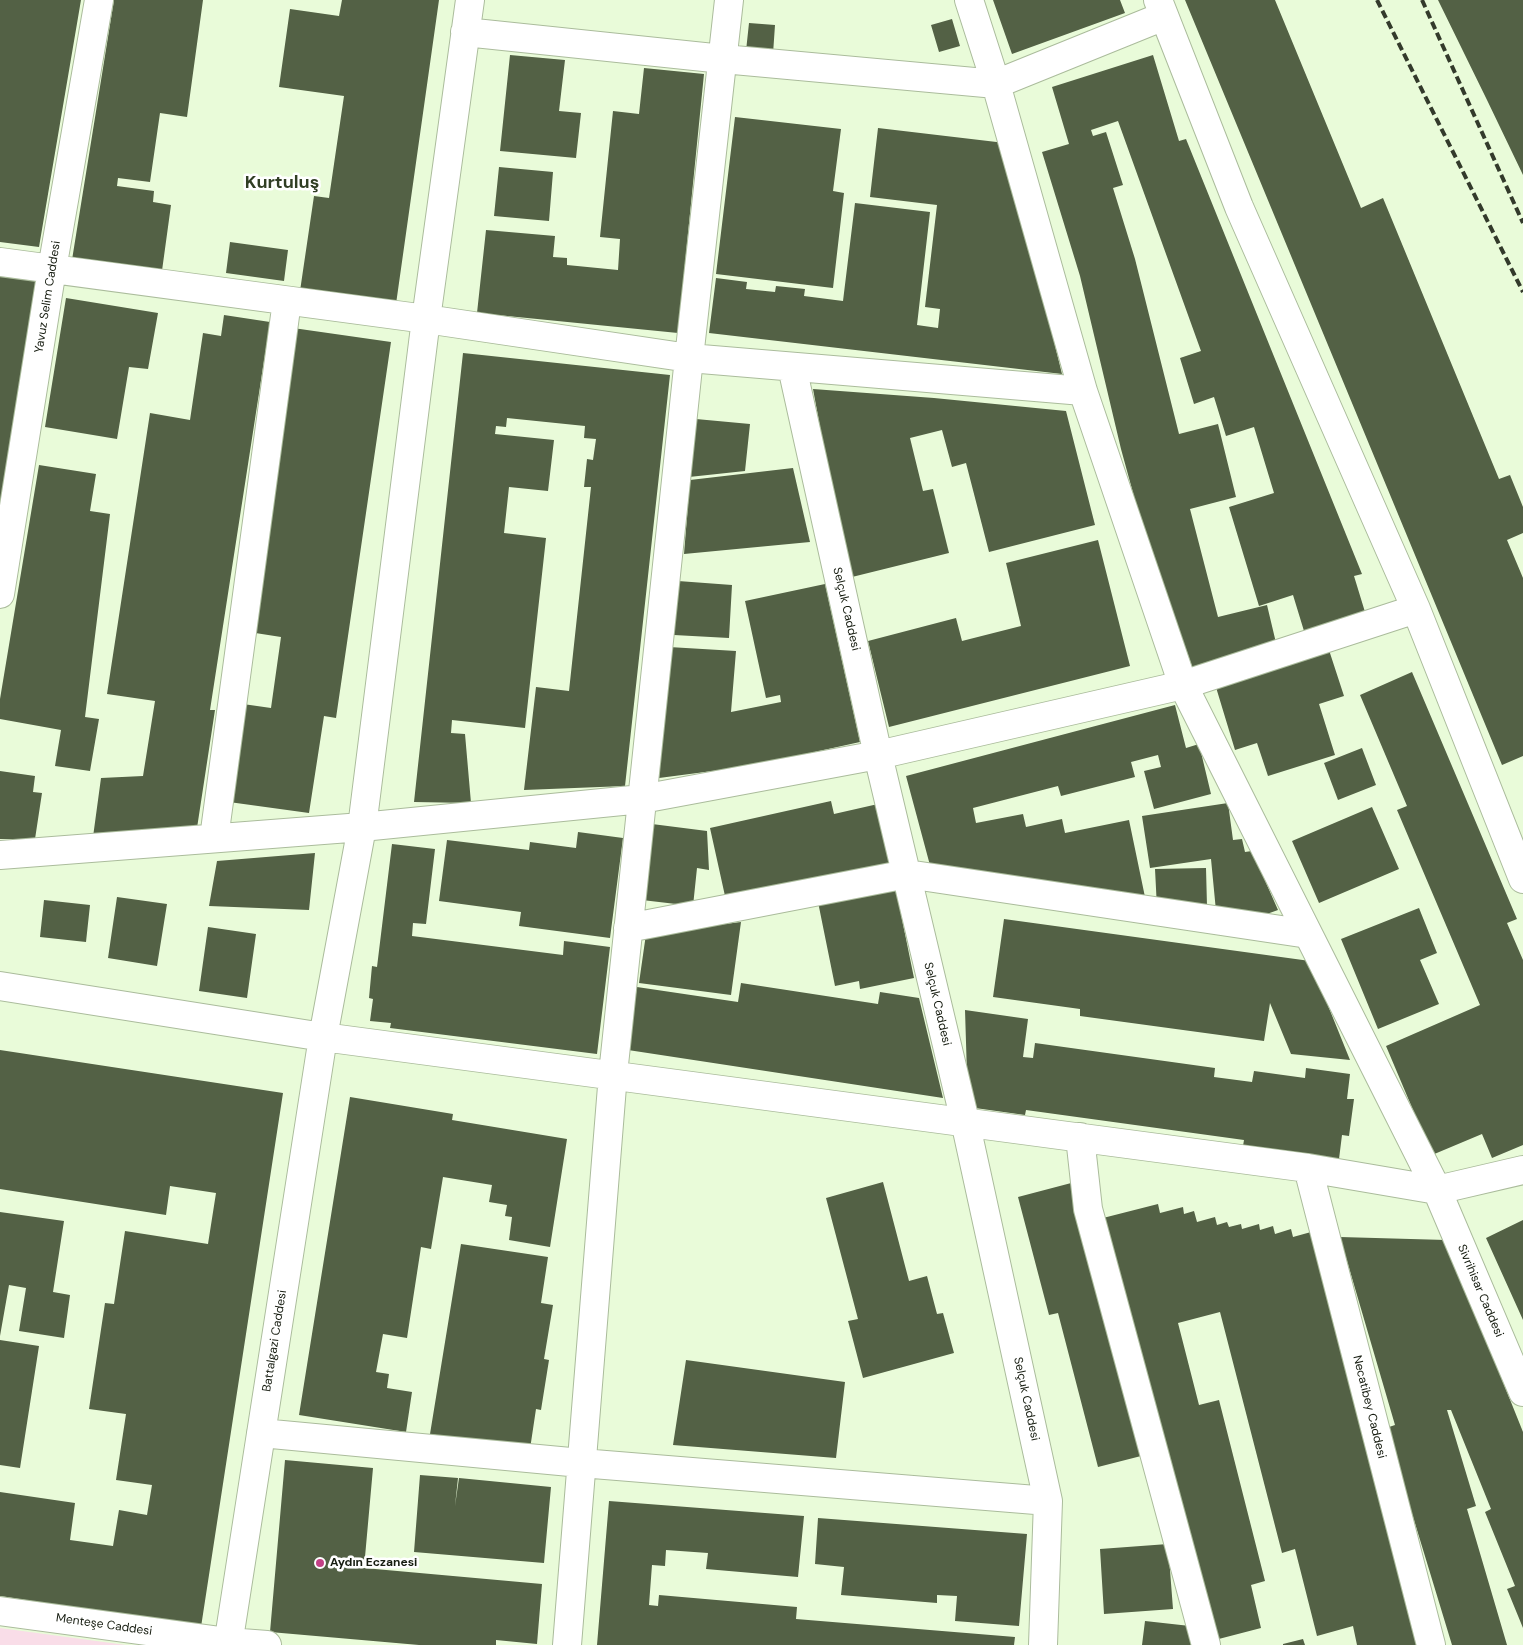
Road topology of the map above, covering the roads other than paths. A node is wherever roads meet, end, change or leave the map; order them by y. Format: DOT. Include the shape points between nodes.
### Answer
graph roads {
  1 [pos="99,0"];
  2 [pos="470,0"];
  3 [pos="729,0"];
  4 [pos="969,0"];
  5 [pos="1161,8"];
  6 [pos="465,32"];
  7 [pos="723,58"];
  8 [pos="996,84"];
  9 [pos="0,262"];
  10 [pos="52,269"];
  11 [pos="287,301"];
  12 [pos="426,319"];
  13 [pos="689,358"];
  14 [pos="792,367"];
  15 [pos="1083,392"];
  16 [pos="0,594"];
  17 [pos="1416,609"];
  18 [pos="1183,685"];
  19 [pos="878,755"];
  20 [pos="642,799"];
  21 [pos="362,827"];
  22 [pos="214,838"];
  23 [pos="0,854"];
  24 [pos="907,874"];
  25 [pos="1523,878"];
  26 [pos="628,928"];
  27 [pos="1308,934"];
  28 [pos="0,986"];
  29 [pos="323,1037"];
  30 [pos="613,1074"];
  31 [pos="965,1121"];
  32 [pos="1080,1137"];
  33 [pos="1308,1168"];
  34 [pos="1523,1170"];
  35 [pos="1437,1190"];
  36 [pos="1523,1392"];
  37 [pos="261,1433"];
  38 [pos="581,1463"];
  39 [pos="1048,1501"];
  40 [pos="0,1611"];
  41 [pos="228,1643"];
  42 [pos="267,1645"];
  43 [pos="566,1645"];
  44 [pos="1043,1645"];
  45 [pos="1206,1645"];
  46 [pos="1431,1645"];
  1 -- 10 [label="street, Yavuz Selim Caddesi"];
  2 -- 6 [label="street, Battalgazi Caddesi"];
  3 -- 7 [label="street"];
  4 -- 8 [label="street, Sivrihisar Caddesi"];
  5 -- 8 [label="street"];
  5 -- 17 [label="street" via="1240,207"];
  6 -- 7 [label="street"];
  6 -- 12 [label="street, Battalgazi Caddesi"];
  7 -- 8 [label="street"];
  7 -- 13 [label="street"];
  8 -- 15 [label="street, Sivrihisar Caddesi"];
  9 -- 10 [label="street"];
  10 -- 11 [label="street"];
  10 -- 16 [label="street, Yavuz Selim Caddesi"];
  11 -- 12 [label="street"];
  11 -- 22 [label="street"];
  12 -- 13 [label="street"];
  12 -- 21 [label="street, Battalgazi Caddesi"];
  13 -- 14 [label="street"];
  13 -- 20 [label="street"];
  14 -- 15 [label="street"];
  14 -- 19 [label="street, Selçuk Caddesi"];
  15 -- 18 [label="street, Sivrihisar Caddesi"];
  17 -- 18 [label="street"];
  17 -- 25 [label="street"];
  18 -- 19 [label="street"];
  18 -- 27 [label="street, Sivrihisar Caddesi"];
  19 -- 20 [label="street"];
  19 -- 24 [label="street, Selçuk Caddesi"];
  20 -- 21 [label="street"];
  20 -- 26 [label="street"];
  21 -- 22 [label="street"];
  21 -- 29 [label="street, Battalgazi Caddesi"];
  22 -- 23 [label="street"];
  24 -- 26 [label="street"];
  24 -- 27 [label="street"];
  24 -- 31 [label="street, Selçuk Caddesi"];
  26 -- 30 [label="street"];
  27 -- 35 [label="street, Sivrihisar Caddesi"];
  28 -- 29 [label="street"];
  29 -- 30 [label="street"];
  29 -- 37 [label="street, Battalgazi Caddesi"];
  30 -- 31 [label="street"];
  30 -- 38 [label="street"];
  31 -- 32 [label="street"];
  31 -- 39 [label="street, Selçuk Caddesi"];
  32 -- 33 [label="street"];
  32 -- 45 [label="street" via="1088,1210"];
  33 -- 35 [label="street"];
  33 -- 46 [label="street, Necatibey Caddesi"];
  34 -- 35 [label="street"];
  35 -- 36 [label="street, Sivrihisar Caddesi"];
  37 -- 38 [label="street"];
  37 -- 41 [label="street, Battalgazi Caddesi"];
  38 -- 39 [label="street"];
  38 -- 43 [label="street"];
  39 -- 44 [label="street, Selçuk Caddesi"];
  40 -- 41 [label="street, Menteşe Caddesi"];
  41 -- 42 [label="street, Menteşe Caddesi"];
}
